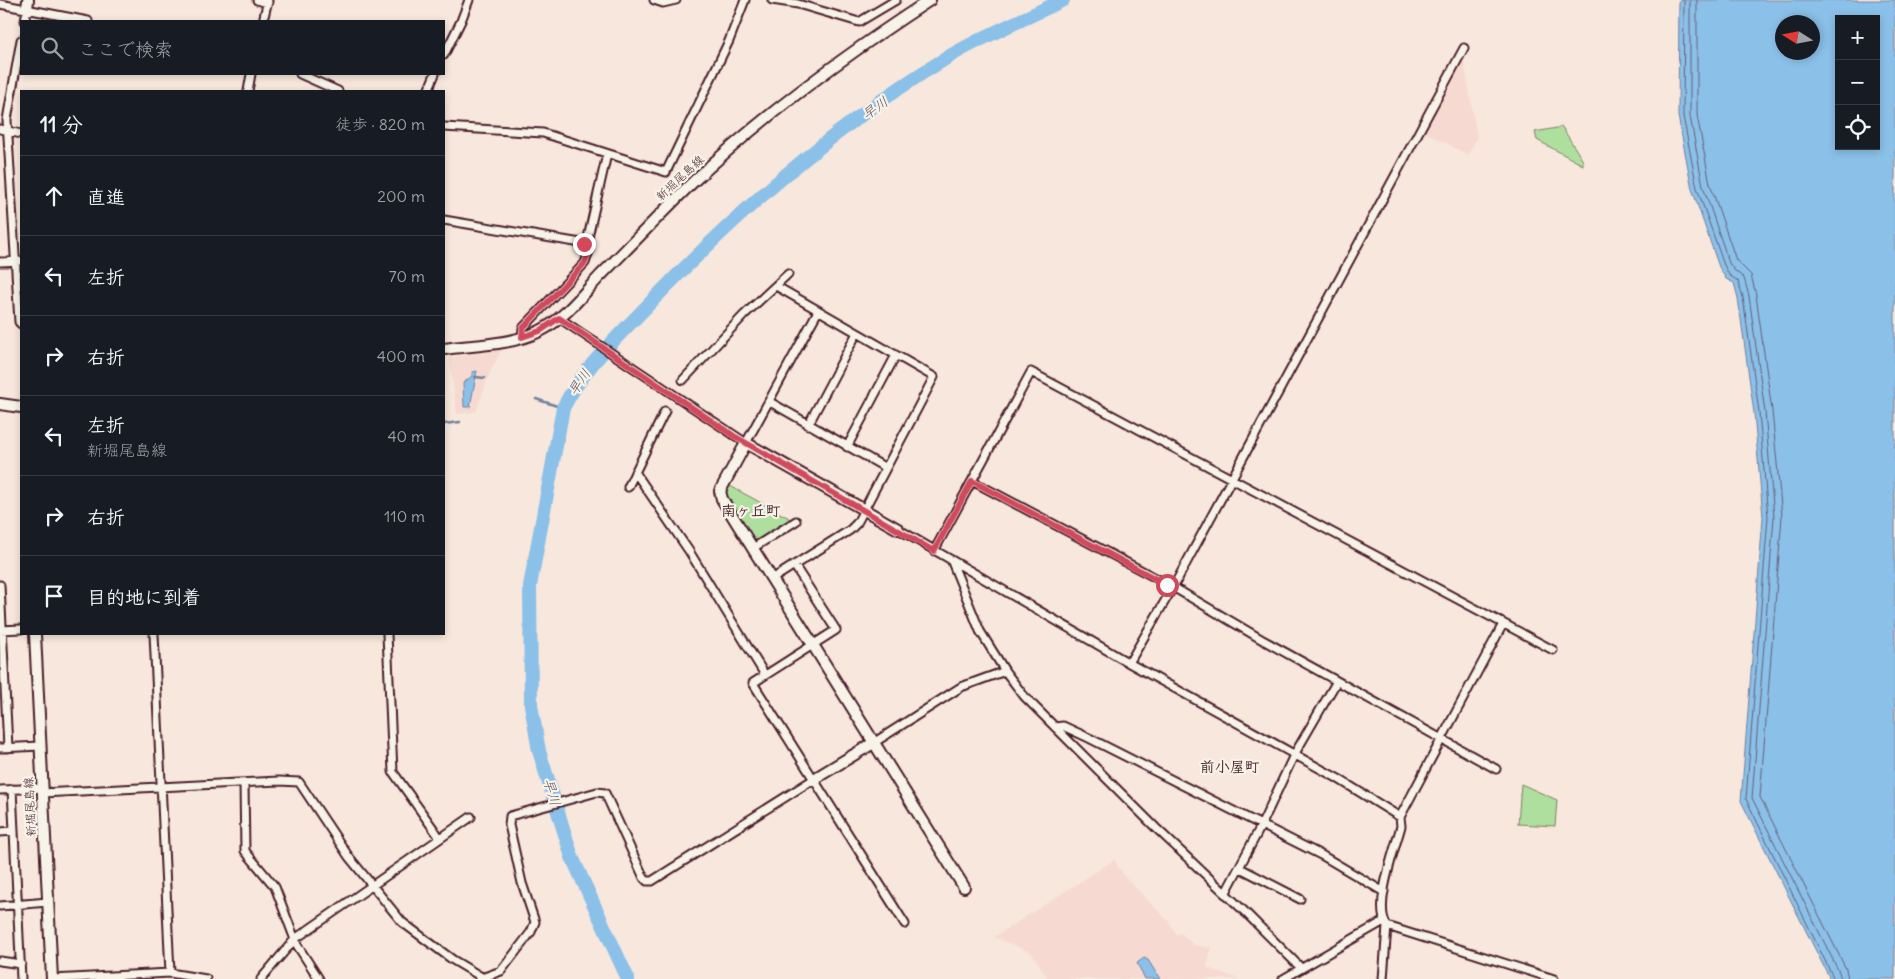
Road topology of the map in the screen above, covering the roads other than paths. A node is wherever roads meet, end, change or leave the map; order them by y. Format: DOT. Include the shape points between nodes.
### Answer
graph roads {
  1 [pos="257,0"];
  2 [pos="469,0"];
  3 [pos="654,0"];
  4 [pos="676,0"];
  5 [pos="745,0"];
  6 [pos="772,0"];
  7 [pos="896,0"];
  8 [pos="930,0"];
  9 [pos="268,1"];
  10 [pos="0,4"];
  11 [pos="28,4"];
  12 [pos="25,20"];
  13 [pos="84,20"];
  14 [pos="263,20"];
  15 [pos="20,46"];
  16 [pos="1464,48"];
  17 [pos="445,53"];
  18 [pos="252,75"];
  19 [pos="302,75"];
  20 [pos="435,75"];
  21 [pos="248,90"];
  22 [pos="336,90"];
  23 [pos="428,90"];
  24 [pos="445,127"];
  25 [pos="4,130"];
  26 [pos="20,134"];
  27 [pos="607,154"];
  28 [pos="445,220"];
  29 [pos="587,244"];
  30 [pos="18,261"];
  31 [pos="0,262"];
  32 [pos="788,274"];
  33 [pos="776,286"];
  34 [pos="818,311"];
  35 [pos="559,318"];
  36 [pos="20,323"];
  37 [pos="857,333"];
  38 [pos="522,337"];
  39 [pos="445,349"];
  40 [pos="896,355"];
  41 [pos="683,380"];
  42 [pos="770,402"];
  43 [pos="0,404"];
  44 [pos="20,407"];
  45 [pos="665,411"];
  46 [pos="808,425"];
  47 [pos="746,443"];
  48 [pos="847,446"];
  49 [pos="886,468"];
  50 [pos="635,472"];
  51 [pos="1232,478"];
  52 [pos="972,481"];
  53 [pos="628,487"];
  54 [pos="864,510"];
  55 [pos="796,521"];
  56 [pos="898,529"];
  57 [pos="753,548"];
  58 [pos="934,551"];
  59 [pos="952,562"];
  60 [pos="794,565"];
  61 [pos="772,579"];
  62 [pos="0,585"];
  63 [pos="1172,587"];
  64 [pos="1503,624"];
  65 [pos="20,629"];
  66 [pos="1,630"];
  67 [pos="35,635"];
  68 [pos="154,635"];
  69 [pos="387,635"];
  70 [pos="813,645"];
  71 [pos="1554,650"];
  72 [pos="1129,663"];
  73 [pos="2,668"];
  74 [pos="1005,671"];
  75 [pos="766,675"];
  76 [pos="1337,681"];
  77 [pos="3,706"];
  78 [pos="1055,727"];
  79 [pos="1441,739"];
  80 [pos="875,742"];
  81 [pos="40,746"];
  82 [pos="4,748"];
  83 [pos="1294,754"];
  84 [pos="1496,768"];
  85 [pos="814,779"];
  86 [pos="244,784"];
  87 [pos="162,787"];
  88 [pos="0,790"];
  89 [pos="12,790"];
  90 [pos="42,790"];
  91 [pos="472,817"];
  92 [pos="1400,817"];
  93 [pos="1261,826"];
  94 [pos="0,832"];
  95 [pos="14,832"];
  96 [pos="440,838"];
  97 [pos="1240,868"];
  98 [pos="371,884"];
  99 [pos="964,887"];
  100 [pos="1384,892"];
  101 [pos="1225,894"];
  102 [pos="1300,899"];
  103 [pos="48,902"];
  104 [pos="17,904"];
  105 [pos="0,906"];
  106 [pos="905,924"];
  107 [pos="1385,924"];
  108 [pos="294,939"];
  109 [pos="0,961"];
  110 [pos="20,964"];
  111 [pos="1301,968"];
  112 [pos="170,973"];
  113 [pos="191,977"];
  114 [pos="21,979"];
  115 [pos="52,979"];
  116 [pos="206,979"];
  117 [pos="260,979"];
  118 [pos="319,979"];
  119 [pos="482,979"];
  120 [pos="1283,979"];
  121 [pos="1383,979"];
  122 [pos="1554,979"];
  1 -- 9 [label="street"];
  2 -- 17 [label="street" via="462,22"];
  3 -- 4 [label="street"];
  5 -- 27 [label="street" via="669,170 663,173"];
  6 -- 7 [label="street" via="859,22"];
  8 -- 35 [label="main road, 新堀尾島線" via="847,56 728,150 662,212"];
  9 -- 14 [label="street"];
  10 -- 11 [label="street"];
  11 -- 12 [label="street"];
  11 -- 13 [label="street"];
  15 -- 25 [label="street"];
  16 -- 51 [label="street"];
  18 -- 21 [label="street"];
  19 -- 22 [label="street"];
  20 -- 23 [label="street"];
  24 -- 27 [label="street" via="543,133"];
  25 -- 26 [label="street"];
  25 -- 30 [label="street"];
  27 -- 29 [label="street"];
  28 -- 29 [label="street"];
  29 -- 38 [label="street" via="589,251 585,263 523,328"];
  30 -- 31 [label="street"];
  30 -- 36 [label="street"];
  32 -- 33 [label="street"];
  33 -- 34 [label="street"];
  33 -- 41 [label="street"];
  34 -- 37 [label="street"];
  34 -- 42 [label="street"];
  35 -- 38 [label="main road, 新堀尾島線" via="540,331"];
  35 -- 47 [label="street"];
  37 -- 40 [label="street"];
  37 -- 46 [label="street"];
  38 -- 39 [label="main road, 新堀尾島線"];
  40 -- 48 [label="street"];
  40 -- 49 [label="street" via="934,377"];
  42 -- 46 [label="street"];
  42 -- 47 [label="street"];
  43 -- 44 [label="main road"];
  45 -- 50 [label="street"];
  46 -- 48 [label="street"];
  47 -- 54 [label="main road"];
  47 -- 57 [label="main road" via="719,494"];
  48 -- 49 [label="street"];
  49 -- 54 [label="street"];
  50 -- 53 [label="street"];
  50 -- 75 [label="street" via="689,551"];
  51 -- 52 [label="street" via="1031,372"];
  51 -- 63 [label="street"];
  51 -- 64 [label="street"];
  52 -- 58 [label="street"];
  52 -- 63 [label="street"];
  54 -- 56 [label="main road"];
  54 -- 60 [label="street" via="850,530"];
  55 -- 57 [label="street"];
  56 -- 58 [label="street"];
  57 -- 61 [label="main road"];
  58 -- 59 [label="street"];
  59 -- 72 [label="street"];
  59 -- 74 [label="street" via="980,632"];
  60 -- 61 [label="street"];
  60 -- 70 [label="street" via="836,630"];
  61 -- 70 [label="main road"];
  62 -- 66 [label="street"];
  63 -- 72 [label="street"];
  63 -- 76 [label="street"];
  64 -- 71 [label="street"];
  64 -- 79 [label="street"];
  65 -- 66 [label="street"];
  66 -- 73 [label="street"];
  67 -- 81 [label="main road, 新堀尾島線"];
  68 -- 87 [label="street"];
  69 -- 96 [label="street" via="393,772"];
  70 -- 75 [label="street"];
  70 -- 80 [label="main road"];
  72 -- 83 [label="street"];
  73 -- 77 [label="street"];
  74 -- 78 [label="street"];
  74 -- 80 [label="street" via="961,687"];
  75 -- 85 [label="street" via="753,683"];
  76 -- 79 [label="street"];
  76 -- 83 [label="street"];
  77 -- 82 [label="street"];
  78 -- 93 [label="street" via="1064,726 1089,738"];
  78 -- 101 [label="street"];
  79 -- 84 [label="street"];
  79 -- 92 [label="street"];
  80 -- 85 [label="main road"];
  80 -- 99 [label="main road"];
  81 -- 82 [label="street"];
  81 -- 90 [label="main road, 新堀尾島線"];
  83 -- 92 [label="street"];
  83 -- 93 [label="street"];
  85 -- 106 [label="street"];
  85 -- 119 [label="street" via="652,881 644,878 605,793 597,792 510,816 509,825 522,883 535,922 501,971"];
  86 -- 87 [label="street"];
  86 -- 98 [label="street" via="300,782 349,857"];
  86 -- 108 [label="street" via="245,851 275,887"];
  87 -- 90 [label="street"];
  87 -- 112 [label="street"];
  88 -- 89 [label="street"];
  89 -- 90 [label="street"];
  89 -- 95 [label="street"];
  90 -- 103 [label="main road, 新堀尾島線"];
  91 -- 96 [label="street"];
  92 -- 100 [label="street" via="1401,826"];
  93 -- 97 [label="street"];
  93 -- 100 [label="street" via="1323,856"];
  94 -- 95 [label="street"];
  95 -- 104 [label="street"];
  96 -- 98 [label="street"];
  97 -- 101 [label="street"];
  97 -- 102 [label="street"];
  98 -- 108 [label="street"];
  98 -- 119 [label="street" via="402,922"];
  100 -- 107 [label="street" via="1381,908"];
  101 -- 111 [label="street"];
  103 -- 104 [label="street"];
  103 -- 115 [label="main road, 新堀尾島線"];
  104 -- 105 [label="street"];
  104 -- 110 [label="street"];
  107 -- 111 [label="street"];
  107 -- 121 [label="street"];
  107 -- 122 [label="street"];
  108 -- 117 [label="street"];
  108 -- 118 [label="street"];
  109 -- 110 [label="street"];
  110 -- 114 [label="street"];
  111 -- 120 [label="street"];
  112 -- 113 [label="street"];
  112 -- 115 [label="street"];
  113 -- 116 [label="street"];
}
